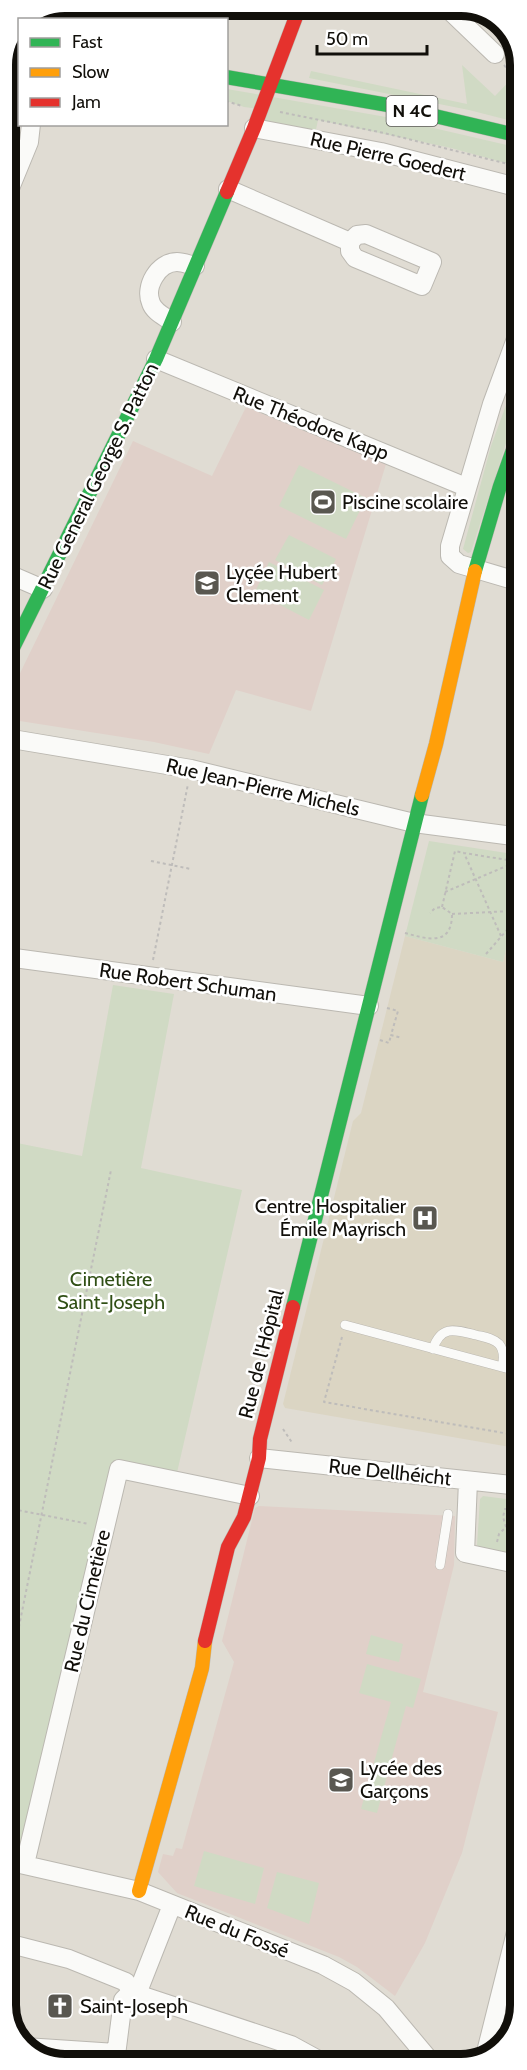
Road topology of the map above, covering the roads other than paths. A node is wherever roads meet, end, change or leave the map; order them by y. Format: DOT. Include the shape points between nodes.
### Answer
graph roads {
  1 [pos="296,17"];
  2 [pos="456,17"];
  3 [pos="495,54"];
  4 [pos="228,77"];
  5 [pos="271,84"];
  6 [pos="31,126"];
  7 [pos="254,128"];
  8 [pos="510,134"];
  9 [pos="16,174"];
  10 [pos="510,185"];
  11 [pos="228,189"];
  12 [pos="350,242"];
  13 [pos="195,266"];
  14 [pos="172,322"];
  15 [pos="510,355"];
  16 [pos="156,359"];
  17 [pos="510,458"];
  18 [pos="466,487"];
  19 [pos="475,570"];
  20 [pos="16,577"];
  21 [pos="510,579"];
  22 [pos="43,589"];
  23 [pos="16,642"];
  24 [pos="16,740"];
  25 [pos="414,823"];
  26 [pos="510,836"];
  27 [pos="16,958"];
  28 [pos="376,1007"];
  29 [pos="345,1325"];
  30 [pos="433,1348"];
  31 [pos="502,1367"];
  32 [pos="510,1369"];
  33 [pos="259,1458"];
  34 [pos="468,1481"];
  35 [pos="510,1485"];
  36 [pos="250,1496"];
  37 [pos="448,1514"];
  38 [pos="510,1562"];
  39 [pos="440,1565"];
  40 [pos="16,1862"];
  41 [pos="139,1892"];
  42 [pos="172,1905"];
  43 [pos="16,1945"];
  44 [pos="510,1955"];
  45 [pos="134,1993"];
  46 [pos="488,2046"];
  47 [pos="46,2050"];
  48 [pos="75,2053"];
  49 [pos="117,2053"];
  50 [pos="310,2054"];
  51 [pos="424,2054"];
  1 -- 5 [label="street, Rue General George S. Patton"];
  2 -- 3 [label="street"];
  4 -- 5 [label="street, N 4C"];
  5 -- 7 [label="street, Rue General George S. Patton"];
  5 -- 8 [label="street, N 4C" via="388,105"];
  6 -- 9 [label="street" via="29,142"];
  7 -- 10 [label="street, Rue Pierre Goedert" via="381,152"];
  7 -- 11 [label="street, Rue General George S. Patton"];
  11 -- 12 [label="street"];
  11 -- 13 [label="street, Rue General George S. Patton"];
  13 -- 14 [label="street, Rue General George S. Patton"];
  13 -- 14 [label="street" via="175,262 156,271 152,280 148,290 150,302 154,310"];
  14 -- 16 [label="street, Rue General George S. Patton"];
  15 -- 18 [label="street"];
  16 -- 18 [label="street, Rue Théodore Kapp"];
  16 -- 22 [label="street, Rue General George S. Patton"];
  17 -- 19 [label="street, Rue de l'Hôpital"];
  18 -- 19 [label="street" via="450,556"];
  19 -- 21 [label="street"];
  19 -- 25 [label="street, Rue de l'Hôpital"];
  20 -- 22 [label="street"];
  22 -- 23 [label="street, Rue General George S. Patton"];
  24 -- 25 [label="street, Rue Jean-Pierre Michels" via="191,769"];
  25 -- 26 [label="street, Rue Jean-Pierre Michels"];
  25 -- 28 [label="street, Rue de l'Hôpital"];
  27 -- 28 [label="street, Rue Robert Schuman"];
  28 -- 33 [label="street, Rue de l'Hôpital" via="264,1421"];
  29 -- 30 [label="lane"];
  30 -- 31 [label="lane"];
  30 -- 31 [label="lane" via="441,1334 449,1330 492,1339 503,1351"];
  31 -- 32 [label="lane"];
  33 -- 34 [label="street, Rue Dellhéicht"];
  33 -- 36 [label="street, Rue de l'Hôpital"];
  34 -- 35 [label="street, Rue Dellhéicht"];
  34 -- 38 [label="street" via="465,1552"];
  36 -- 40 [label="street, Rue du Cimetière" via="119,1469"];
  36 -- 41 [label="street, Rue de l'Hôpital" via="228,1547 206,1633 202,1668"];
  37 -- 39 [label="lane"];
  40 -- 41 [label="street, Rue du Fossé"];
  41 -- 42 [label="street, Rue du Fossé"];
  42 -- 45 [label="street"];
  42 -- 51 [label="street, Rue du Fossé" via="323,1965 354,1982 386,2008"];
  43 -- 45 [label="street" via="107,1974 126,1982"];
  44 -- 46 [label="street"];
  45 -- 49 [label="street" via="123,2000"];
  45 -- 50 [label="street"];
  47 -- 48 [label="street"];
}
